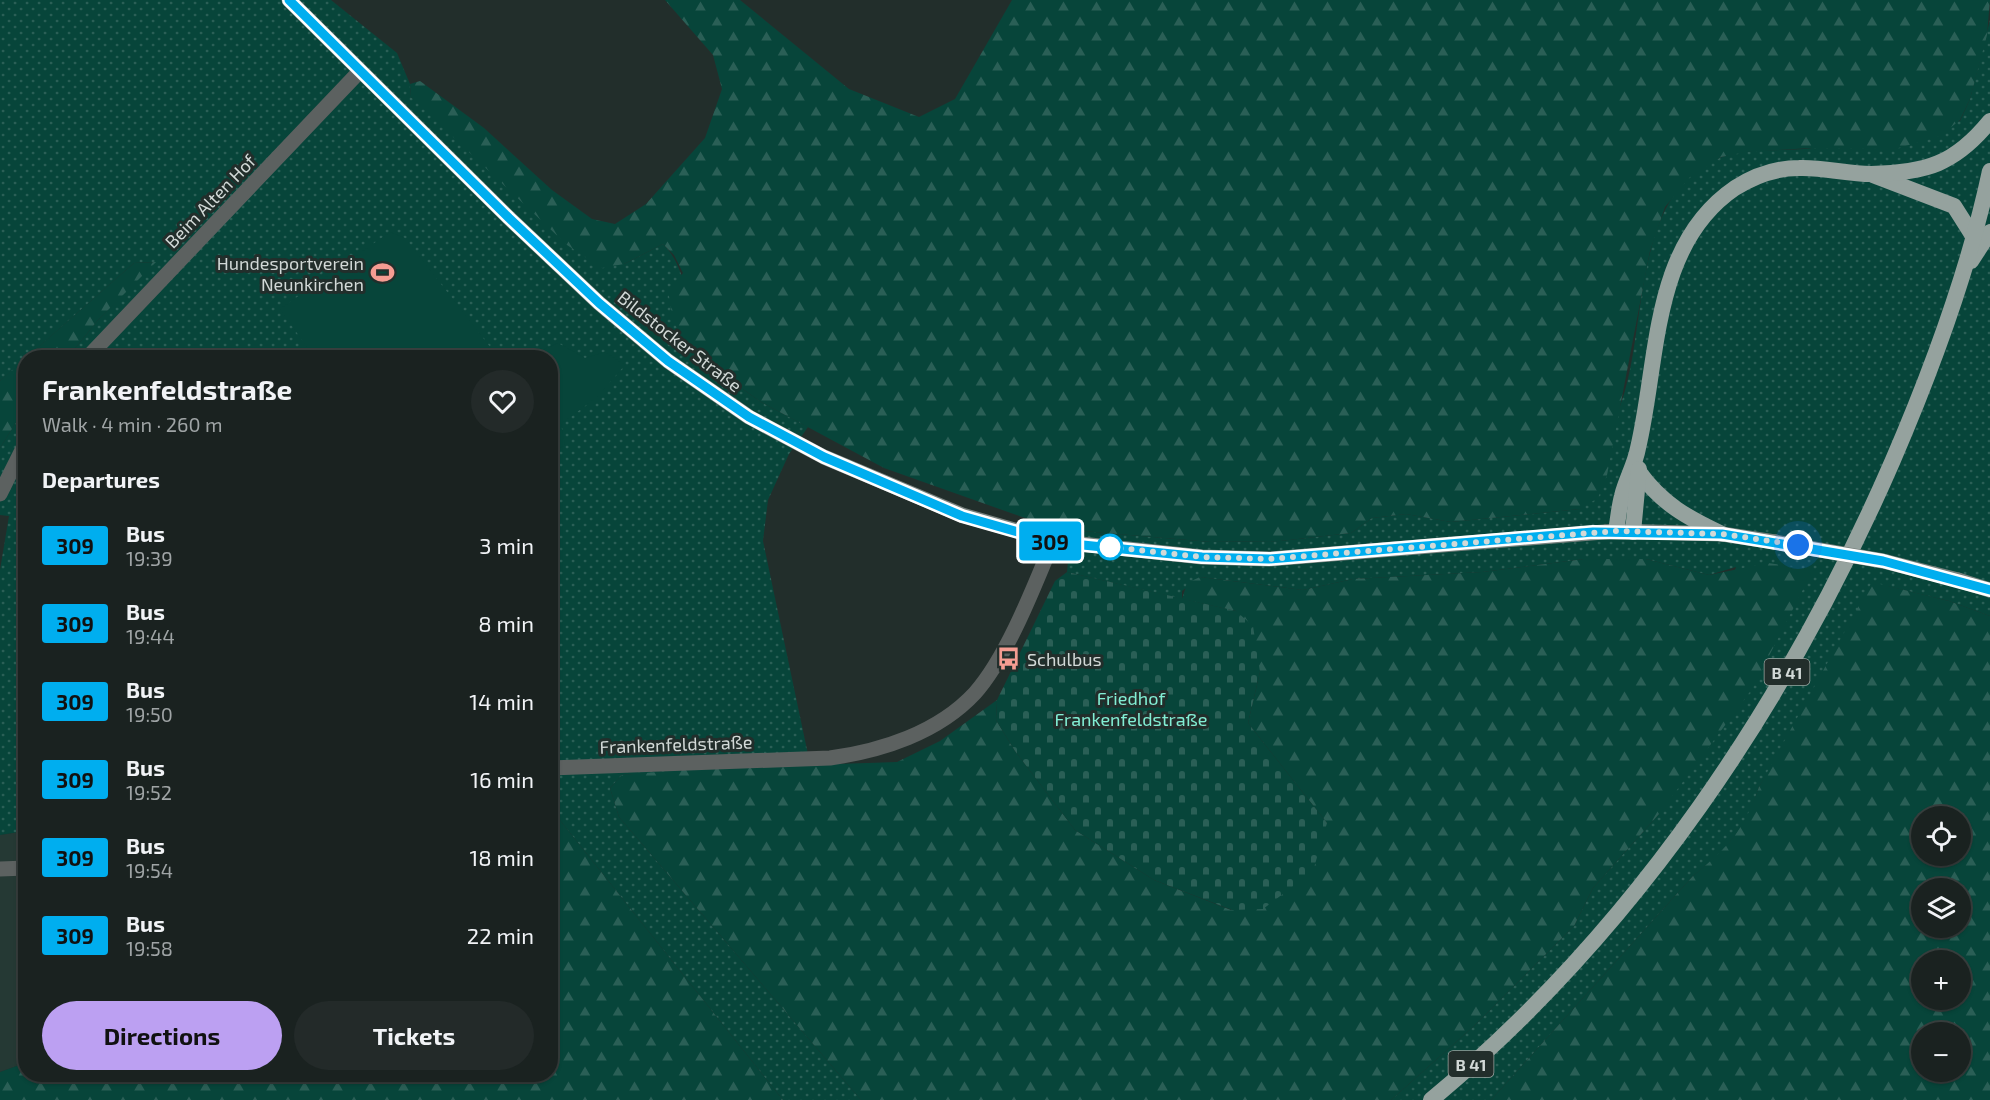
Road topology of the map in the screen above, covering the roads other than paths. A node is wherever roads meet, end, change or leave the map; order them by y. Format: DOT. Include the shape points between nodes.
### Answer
graph roads {
  1 [pos="290,0"];
  2 [pos="360,72"];
  3 [pos="1990,121"];
  4 [pos="1990,171"];
  5 [pos="1871,174"];
  6 [pos="1990,232"];
  7 [pos="1973,236"];
  8 [pos="1962,274"];
  9 [pos="95,350"];
  10 [pos="1638,450"];
  11 [pos="18,458"];
  12 [pos="1639,472"];
  13 [pos="0,494"];
  14 [pos="1625,532"];
  15 [pos="1722,534"];
  16 [pos="1053,542"];
  17 [pos="1990,590"];
  18 [pos="558,768"];
  19 [pos="18,868"];
  20 [pos="0,869"];
  21 [pos="1431,1100"];
  1 -- 2 [label="main road, Bildstocker Straße"];
  2 -- 9 [label="street, Beim Alten Hof"];
  2 -- 16 [label="main road, Bildstocker Straße" via="599,303 706,389 824,457 904,493 1008,531"];
  3 -- 5 [label="highway" via="1972,144 1938,165"];
  4 -- 7 [label="highway, B 41"];
  5 -- 7 [label="highway" via="1954,206"];
  5 -- 10 [label="highway" via="1797,168 1770,172 1728,193 1697,224 1675,264 1665,298"];
  6 -- 8 [label="highway"];
  7 -- 8 [label="highway, B 41"];
  8 -- 21 [label="highway, B 41" via="1909,423 1865,525 1823,608 1743,744 1682,832 1618,913 1538,1000"];
  10 -- 12 [label="highway"];
  10 -- 14 [label="highway" via="1622,496"];
  11 -- 13 [label="street"];
  12 -- 14 [label="highway"];
  12 -- 15 [label="highway" via="1674,510"];
  14 -- 15 [label="main road, Bildstocker Straße"];
  14 -- 16 [label="main road, Bildstocker Straße" via="1269,559 1202,557"];
  15 -- 17 [label="main road, Bildstocker Straße, bridge" via="1883,561"];
  16 -- 18 [label="street, Frankenfeldstraße" via="990,673 966,702 900,741 866,753 830,758"];
  19 -- 20 [label="street"];
}
